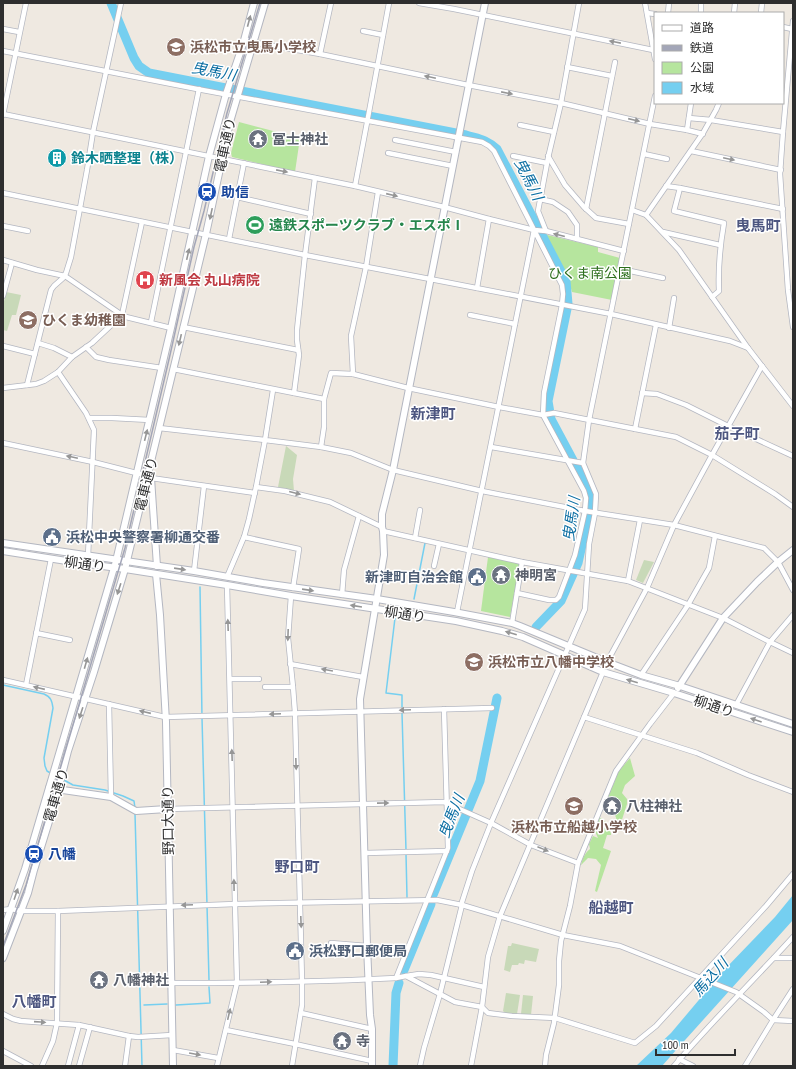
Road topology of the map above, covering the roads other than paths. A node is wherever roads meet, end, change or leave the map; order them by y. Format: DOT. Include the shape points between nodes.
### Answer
graph roads {
  1 [pos="25,3"];
  2 [pos="117,3"];
  3 [pos="121,3"];
  4 [pos="254,3"];
  5 [pos="265,3"];
  6 [pos="331,3"];
  7 [pos="389,3"];
  8 [pos="419,3"];
  9 [pos="485,3"];
  10 [pos="579,3"];
  11 [pos="645,3"];
  12 [pos="119,10"];
  13 [pos="647,13"];
  14 [pos="654,14"];
  15 [pos="483,15"];
  16 [pos="793,21"];
  17 [pos="792,28"];
  18 [pos="3,29"];
  19 [pos="363,31"];
  20 [pos="20,32"];
  21 [pos="573,34"];
  22 [pos="383,35"];
  23 [pos="244,39"];
  24 [pos="256,42"];
  25 [pos="653,47"];
  26 [pos="3,51"];
  27 [pos="16,53"];
  28 [pos="320,54"];
  29 [pos="784,58"];
  30 [pos="790,59"];
  31 [pos="615,62"];
  32 [pos="377,66"];
  33 [pos="567,67"];
  34 [pos="106,72"];
  35 [pos="612,76"];
  36 [pos="468,86"];
  37 [pos="199,90"];
  38 [pos="226,93"];
  39 [pos="785,93"];
  40 [pos="238,95"];
  41 [pos="654,102"];
  42 [pos="561,103"];
  43 [pos="691,104"];
  44 [pos="719,104"];
  45 [pos="3,114"];
  46 [pos="604,114"];
  47 [pos="689,118"];
  48 [pos="368,120"];
  49 [pos="711,120"];
  50 [pos="650,124"];
  51 [pos="520,125"];
  52 [pos="687,130"];
  53 [pos="93,132"];
  54 [pos="554,132"];
  55 [pos="783,132"];
  56 [pos="703,134"];
  57 [pos="459,138"];
  58 [pos="395,140"];
  59 [pos="186,151"];
  60 [pos="691,151"];
  61 [pos="456,152"];
  62 [pos="388,153"];
  63 [pos="644,154"];
  64 [pos="209,156"];
  65 [pos="513,156"];
  66 [pos="548,156"];
  67 [pos="222,159"];
  68 [pos="667,159"];
  69 [pos="244,163"];
  70 [pos="547,163"];
  71 [pos="453,166"];
  72 [pos="780,170"];
  73 [pos="316,178"];
  74 [pos="354,186"];
  75 [pos="666,186"];
  76 [pos="680,188"];
  77 [pos="378,192"];
  78 [pos="3,193"];
  79 [pos="237,197"];
  80 [pos="540,199"];
  81 [pos="444,207"];
  82 [pos="586,209"];
  83 [pos="783,209"];
  84 [pos="80,210"];
  85 [pos="632,210"];
  86 [pos="311,214"];
  87 [pos="646,215"];
  88 [pos="489,219"];
  89 [pos="142,222"];
  90 [pos="629,224"];
  91 [pos="3,226"];
  92 [pos="170,227"];
  93 [pos="535,230"];
  94 [pos="28,231"];
  95 [pos="544,231"];
  96 [pos="193,232"];
  97 [pos="663,232"];
  98 [pos="206,234"];
  99 [pos="229,239"];
  100 [pos="577,239"];
  101 [pos="720,245"];
  102 [pos="624,251"];
  103 [pos="305,255"];
  104 [pos="3,260"];
  105 [pos="12,263"];
  106 [pos="366,266"];
  107 [pos="621,269"];
  108 [pos="65,276"];
  109 [pos="430,278"];
  110 [pos="663,278"];
  111 [pos="477,288"];
  112 [pos="3,296"];
  113 [pos="521,296"];
  114 [pos="712,297"];
  115 [pos="674,298"];
  116 [pos="565,306"];
  117 [pos="611,314"];
  118 [pos="122,315"];
  119 [pos="470,315"];
  120 [pos="151,322"];
  121 [pos="515,324"];
  122 [pos="656,325"];
  123 [pos="183,327"];
  124 [pos="793,327"];
  125 [pos="171,328"];
  126 [pos="669,328"];
  127 [pos="38,343"];
  128 [pos="3,346"];
  129 [pos="86,347"];
  130 [pos="748,348"];
  131 [pos="298,350"];
  132 [pos="35,354"];
  133 [pos="72,357"];
  134 [pos="762,366"];
  135 [pos="162,368"];
  136 [pos="173,369"];
  137 [pos="58,372"];
  138 [pos="352,374"];
  139 [pos="27,385"];
  140 [pos="3,388"];
  141 [pos="408,388"];
  142 [pos="273,390"];
  143 [pos="642,392"];
  144 [pos="294,393"];
  145 [pos="324,399"];
  146 [pos="793,406"];
  147 [pos="499,407"];
  148 [pos="545,414"];
  149 [pos="89,418"];
  150 [pos="150,420"];
  151 [pos="589,420"];
  152 [pos="728,426"];
  153 [pos="160,428"];
  154 [pos="635,429"];
  155 [pos="265,440"];
  156 [pos="3,443"];
  157 [pos="320,447"];
  158 [pos="491,447"];
  159 [pos="712,455"];
  160 [pos="793,456"];
  161 [pos="569,460"];
  162 [pos="92,462"];
  163 [pos="580,462"];
  164 [pos="392,470"];
  165 [pos="137,473"];
  166 [pos="150,477"];
  167 [pos="204,486"];
  168 [pos="256,487"];
  169 [pos="482,491"];
  170 [pos="255,493"];
  171 [pos="793,507"];
  172 [pos="420,510"];
  173 [pos="586,511"];
  174 [pos="594,512"];
  175 [pos="359,516"];
  176 [pos="640,520"];
  177 [pos="674,526"];
  178 [pos="382,529"];
  179 [pos="715,536"];
  180 [pos="244,537"];
  181 [pos="415,538"];
  182 [pos="3,543"];
  183 [pos="439,544"];
  184 [pos="793,550"];
  185 [pos="3,551"];
  186 [pos="470,551"];
  187 [pos="88,556"];
  188 [pos="51,559"];
  189 [pos="116,561"];
  190 [pos="126,562"];
  191 [pos="522,562"];
  192 [pos="778,562"];
  193 [pos="157,566"];
  194 [pos="434,566"];
  195 [pos="114,568"];
  196 [pos="125,569"];
  197 [pos="570,570"];
  198 [pos="194,571"];
  199 [pos="156,574"];
  200 [pos="586,574"];
  201 [pos="227,577"];
  202 [pos="628,581"];
  203 [pos="227,585"];
  204 [pos="293,588"];
  205 [pos="647,588"];
  206 [pos="793,590"];
  207 [pos="517,593"];
  208 [pos="342,595"];
  209 [pos="291,596"];
  210 [pos="377,599"];
  211 [pos="688,605"];
  212 [pos="376,609"];
  213 [pos="457,612"];
  214 [pos="793,616"];
  215 [pos="723,618"];
  216 [pos="512,623"];
  217 [pos="36,634"];
  218 [pos="70,640"];
  219 [pos="770,642"];
  220 [pos="568,646"];
  221 [pos="793,653"];
  222 [pos="564,655"];
  223 [pos="607,662"];
  224 [pos="290,664"];
  225 [pos="603,672"];
  226 [pos="641,674"];
  227 [pos="363,677"];
  228 [pos="230,679"];
  229 [pos="259,679"];
  230 [pos="3,680"];
  231 [pos="26,685"];
  232 [pos="680,686"];
  233 [pos="293,687"];
  234 [pos="264,688"];
  235 [pos="674,692"];
  236 [pos="75,696"];
  237 [pos="85,699"];
  238 [pos="109,704"];
  239 [pos="736,705"];
  240 [pos="492,708"];
  241 [pos="444,709"];
  242 [pos="361,712"];
  243 [pos="294,713"];
  244 [pos="230,715"];
  245 [pos="165,717"];
  246 [pos="584,717"];
  247 [pos="793,723"];
  248 [pos="793,732"];
  249 [pos="641,735"];
  250 [pos="49,788"];
  251 [pos="58,790"];
  252 [pos="793,792"];
  253 [pos="111,797"];
  254 [pos="363,803"];
  255 [pos="446,803"];
  256 [pos="298,805"];
  257 [pos="233,808"];
  258 [pos="167,810"];
  259 [pos="492,823"];
  260 [pos="531,845"];
  261 [pos="447,851"];
  262 [pos="364,853"];
  263 [pos="578,863"];
  264 [pos="793,874"];
  265 [pos="427,899"];
  266 [pos="366,900"];
  267 [pos="300,903"];
  268 [pos="235,904"];
  269 [pos="462,905"];
  270 [pos="170,906"];
  271 [pos="11,909"];
  272 [pos="3,910"];
  273 [pos="58,910"];
  274 [pos="21,911"];
  275 [pos="500,916"];
  276 [pos="3,931"];
  277 [pos="563,935"];
  278 [pos="793,937"];
  279 [pos="331,943"];
  280 [pos="367,946"];
  281 [pos="3,958"];
  282 [pos="774,958"];
  283 [pos="793,958"];
  284 [pos="406,976"];
  285 [pos="396,978"];
  286 [pos="444,978"];
  287 [pos="701,979"];
  288 [pos="368,980"];
  289 [pos="302,981"];
  290 [pos="171,983"];
  291 [pos="237,983"];
  292 [pos="484,987"];
  293 [pos="793,989"];
  294 [pos="738,993"];
  295 [pos="440,994"];
  296 [pos="482,1007"];
  297 [pos="301,1013"];
  298 [pos="3,1014"];
  299 [pos="554,1018"];
  300 [pos="772,1020"];
  301 [pos="793,1021"];
  302 [pos="57,1024"];
  303 [pos="80,1025"];
  304 [pos="90,1027"];
  305 [pos="372,1029"];
  306 [pos="226,1030"];
  307 [pos="172,1035"];
  308 [pos="129,1036"];
  309 [pos="295,1044"];
  310 [pos="173,1050"];
  311 [pos="3,1051"];
  312 [pos="218,1058"];
  313 [pos="679,1059"];
  314 [pos="372,1064"];
  315 [pos="31,1066"];
  316 [pos="42,1066"];
  317 [pos="68,1066"];
  318 [pos="79,1066"];
  319 [pos="125,1066"];
  320 [pos="173,1066"];
  321 [pos="218,1066"];
  322 [pos="292,1066"];
  323 [pos="420,1066"];
  324 [pos="471,1066"];
  325 [pos="545,1066"];
  326 [pos="674,1066"];
  327 [pos="694,1066"];
  328 [pos="745,1066"];
  1 -- 20 [label="street"];
  2 -- 12 [label="street"];
  3 -- 12 [label="street"];
  23 -- 4 [label="street, 電車通り, one-way"];
  5 -- 24 [label="street, 電車通り"];
  6 -- 28 [label="street"];
  7 -- 22 [label="street"];
  8 -- 15 [label="street"];
  9 -- 15 [label="street"];
  10 -- 21 [label="street"];
  11 -- 13 [label="street"];
  12 -- 34 [label="street"];
  13 -- 14 [label="street"];
  13 -- 25 [label="street"];
  15 -- 21 [label="street"];
  15 -- 36 [label="street"];
  16 -- 17 [label="street"];
  17 -- 30 [label="street"];
  18 -- 20 [label="street"];
  19 -- 22 [label="street"];
  20 -- 27 [label="street"];
  25 -- 21 [label="street, one-way"];
  21 -- 33 [label="street"];
  22 -- 32 [label="street"];
  23 -- 24 [label="street"];
  23 -- 38 [label="street, 電車通り"];
  24 -- 28 [label="street"];
  24 -- 40 [label="street, 電車通り"];
  26 -- 27 [label="street"];
  27 -- 34 [label="street"];
  27 -- 45 [label="street"];
  28 -- 32 [label="street"];
  29 -- 30 [label="street"];
  30 -- 39 [label="street"];
  31 -- 35 [label="street"];
  36 -- 32 [label="street, one-way"];
  32 -- 48 [label="street"];
  33 -- 35 [label="street"];
  33 -- 42 [label="street"];
  34 -- 37 [label="street"];
  34 -- 53 [label="street"];
  35 -- 46 [label="street"];
  36 -- 42 [label="street, one-way"];
  36 -- 57 [label="street"];
  37 -- 38 [label="street"];
  37 -- 59 [label="street"];
  38 -- 40 [label="street"];
  38 -- 64 [label="street, 電車通り"];
  39 -- 55 [label="street"];
  40 -- 48 [label="street"];
  40 -- 67 [label="street, 電車通り"];
  41 -- 50 [label="street"];
  42 -- 46 [label="street"];
  42 -- 54 [label="street"];
  43 -- 47 [label="street"];
  44 -- 49 [label="street"];
  45 -- 53 [label="street"];
  46 -- 50 [label="street, one-way"];
  46 -- 82 [label="street"];
  47 -- 49 [label="street"];
  47 -- 52 [label="street"];
  48 -- 57 [label="street"];
  48 -- 74 [label="street"];
  49 -- 55 [label="street"];
  49 -- 56 [label="street"];
  50 -- 52 [label="street"];
  50 -- 63 [label="street"];
  51 -- 54 [label="street"];
  52 -- 56 [label="street"];
  53 -- 59 [label="street"];
  53 -- 84 [label="street"];
  54 -- 66 [label="street"];
  55 -- 72 [label="street"];
  56 -- 60 [label="street"];
  57 -- 61 [label="street"];
  57 -- 93 [label="street" via="482,142 494,151"];
  58 -- 61 [label="street"];
  59 -- 64 [label="street"];
  59 -- 92 [label="street"];
  60 -- 72 [label="street, one-way"];
  60 -- 75 [label="street"];
  61 -- 71 [label="street"];
  62 -- 71 [label="street"];
  63 -- 68 [label="street"];
  63 -- 85 [label="street"];
  64 -- 67 [label="street"];
  64 -- 96 [label="street, 電車通り"];
  65 -- 70 [label="street"];
  66 -- 70 [label="street"];
  66 -- 82 [label="street" via="565,185"];
  67 -- 69 [label="street"];
  67 -- 98 [label="street, 電車通り, one-way"];
  69 -- 73 [label="street, one-way"];
  69 -- 79 [label="street"];
  70 -- 80 [label="street"];
  71 -- 81 [label="street"];
  72 -- 83 [label="street"];
  73 -- 74 [label="street"];
  73 -- 86 [label="street"];
  74 -- 77 [label="street"];
  75 -- 76 [label="street"];
  75 -- 87 [label="street"];
  76 -- 83 [label="street"];
  76 -- 101 [label="street" via="674,211 724,223"];
  77 -- 81 [label="street, one-way"];
  77 -- 106 [label="street"];
  78 -- 84 [label="street"];
  79 -- 86 [label="street"];
  79 -- 99 [label="street"];
  80 -- 95 [label="street" via="538,211"];
  80 -- 100 [label="street" via="553,202 568,212 577,225"];
  81 -- 88 [label="street"];
  81 -- 109 [label="street"];
  82 -- 90 [label="street" via="596,218"];
  83 -- 124 [label="street"];
  84 -- 89 [label="street"];
  84 -- 108 [label="street"];
  85 -- 87 [label="street"];
  85 -- 90 [label="street"];
  86 -- 103 [label="street"];
  87 -- 97 [label="street"];
  88 -- 93 [label="street"];
  88 -- 111 [label="street"];
  89 -- 92 [label="street"];
  89 -- 118 [label="street"];
  90 -- 102 [label="street"];
  91 -- 94 [label="street"];
  92 -- 96 [label="street"];
  92 -- 120 [label="street"];
  93 -- 95 [label="street"];
  93 -- 113 [label="street"];
  93 -- 116 [label="street" via="562,285"];
  100 -- 95 [label="street, one-way"];
  96 -- 98 [label="street"];
  125 -- 96 [label="street, 電車通り, one-way"];
  97 -- 101 [label="street"];
  97 -- 114 [label="street"];
  98 -- 99 [label="street"];
  98 -- 123 [label="street, 電車通り"];
  99 -- 103 [label="street"];
  100 -- 102 [label="street"];
  101 -- 114 [label="street" via="719,291"];
  102 -- 107 [label="street"];
  103 -- 106 [label="street"];
  103 -- 131 [label="street" via="297,330"];
  104 -- 105 [label="street"];
  105 -- 108 [label="street"];
  105 -- 112 [label="street"];
  106 -- 109 [label="street"];
  106 -- 138 [label="street" via="351,336"];
  107 -- 110 [label="street"];
  107 -- 117 [label="street"];
  108 -- 118 [label="street"];
  108 -- 127 [label="street" via="51,290"];
  109 -- 111 [label="street"];
  109 -- 141 [label="street"];
  111 -- 113 [label="street"];
  113 -- 116 [label="street"];
  113 -- 121 [label="street"];
  114 -- 130 [label="street"];
  115 -- 126 [label="street"];
  116 -- 117 [label="street"];
  116 -- 148 [label="street" via="544,393"];
  117 -- 122 [label="street"];
  117 -- 151 [label="street"];
  118 -- 120 [label="street"];
  118 -- 129 [label="street"];
  119 -- 121 [label="street"];
  120 -- 125 [label="street"];
  121 -- 147 [label="street"];
  122 -- 126 [label="street"];
  122 -- 143 [label="street"];
  123 -- 131 [label="street"];
  123 -- 136 [label="street, 電車通り, one-way"];
  125 -- 135 [label="street, 電車通り"];
  126 -- 130 [label="street" via="730,341"];
  127 -- 132 [label="street"];
  127 -- 133 [label="street"];
  128 -- 132 [label="street"];
  129 -- 133 [label="street"];
  129 -- 135 [label="street" via="96,357"];
  130 -- 134 [label="street"];
  131 -- 144 [label="street"];
  132 -- 139 [label="street"];
  133 -- 137 [label="street"];
  134 -- 146 [label="street"];
  134 -- 152 [label="street"];
  135 -- 150 [label="street, 電車通り"];
  136 -- 142 [label="street"];
  136 -- 153 [label="street, 電車通り"];
  137 -- 139 [label="street" via="44,381"];
  137 -- 149 [label="street"];
  138 -- 141 [label="street"];
  138 -- 145 [label="street" via="331,373"];
  139 -- 140 [label="street"];
  141 -- 147 [label="street"];
  141 -- 164 [label="street"];
  142 -- 144 [label="street"];
  142 -- 155 [label="street"];
  143 -- 152 [label="street" via="657,394 686,405"];
  143 -- 154 [label="street"];
  144 -- 145 [label="street"];
  145 -- 157 [label="street" via="324,427"];
  147 -- 148 [label="street"];
  147 -- 158 [label="street"];
  148 -- 151 [label="street" via="554,413"];
  148 -- 161 [label="street"];
  149 -- 150 [label="street"];
  149 -- 162 [label="street" via="94,430"];
  165 -- 150 [label="street, 電車通り, one-way"];
  151 -- 154 [label="street"];
  151 -- 163 [label="street"];
  152 -- 159 [label="street"];
  152 -- 160 [label="street"];
  153 -- 155 [label="street"];
  153 -- 166 [label="street, 電車通り"];
  154 -- 159 [label="street" via="676,437"];
  155 -- 157 [label="street"];
  155 -- 168 [label="street"];
  162 -- 156 [label="street, one-way"];
  157 -- 164 [label="street" via="351,453"];
  158 -- 161 [label="street"];
  158 -- 169 [label="street"];
  159 -- 171 [label="street"];
  159 -- 177 [label="street"];
  161 -- 163 [label="street"];
  161 -- 173 [label="street" via="584,491"];
  162 -- 165 [label="street"];
  162 -- 187 [label="street"];
  163 -- 174 [label="street" via="596,494"];
  164 -- 169 [label="street"];
  164 -- 178 [label="street" via="382,514"];
  165 -- 166 [label="street"];
  165 -- 189 [label="street, 電車通り"];
  166 -- 167 [label="street"];
  166 -- 190 [label="street, 電車通り"];
  166 -- 193 [label="street"];
  167 -- 170 [label="street"];
  167 -- 198 [label="street"];
  168 -- 170 [label="street"];
  168 -- 175 [label="street, one-way" via="330,502"];
  169 -- 173 [label="street"];
  169 -- 186 [label="street"];
  170 -- 180 [label="street"];
  172 -- 181 [label="street"];
  173 -- 174 [label="street"];
  173 -- 197 [label="street"];
  174 -- 176 [label="street"];
  174 -- 200 [label="street"];
  175 -- 178 [label="street"];
  175 -- 208 [label="street" via="344,570"];
  176 -- 177 [label="street"];
  176 -- 202 [label="street"];
  177 -- 179 [label="street"];
  177 -- 205 [label="street"];
  178 -- 181 [label="street"];
  178 -- 210 [label="street" via="384,554"];
  179 -- 192 [label="street" via="764,548"];
  179 -- 211 [label="street" via="709,568"];
  180 -- 201 [label="street"];
  180 -- 204 [label="street" via="299,549"];
  181 -- 183 [label="street"];
  182 -- 187 [label="street, 柳通り"];
  183 -- 186 [label="street"];
  183 -- 194 [label="street"];
  184 -- 192 [label="street"];
  185 -- 188 [label="street, 柳通り"];
  186 -- 191 [label="street"];
  186 -- 213 [label="street"];
  187 -- 189 [label="street, 柳通り"];
  188 -- 195 [label="street, 柳通り"];
  188 -- 217 [label="street"];
  189 -- 190 [label="street, 柳通り"];
  189 -- 195 [label="street, 電車通り"];
  190 -- 193 [label="street, 柳通り"];
  190 -- 196 [label="street, 電車通り"];
  191 -- 197 [label="street"];
  191 -- 207 [label="street"];
  192 -- 206 [label="street"];
  192 -- 215 [label="street"];
  193 -- 198 [label="street, 柳通り, one-way"];
  195 -- 196 [label="street, 柳通り"];
  236 -- 195 [label="street, 電車通り, one-way"];
  196 -- 199 [label="street, 柳通り"];
  196 -- 237 [label="street, 電車通り, one-way"];
  197 -- 200 [label="street"];
  197 -- 207 [label="street" via="556,600"];
  198 -- 201 [label="street, 柳通り"];
  199 -- 203 [label="street, 柳通り"];
  199 -- 245 [label="street, 野口大通り"];
  200 -- 202 [label="street"];
  200 -- 220 [label="street" via="585,609"];
  201 -- 204 [label="street, 柳通り"];
  202 -- 205 [label="street"];
  203 -- 209 [label="street, 柳通り"];
  228 -- 203 [label="street, one-way"];
  204 -- 208 [label="street, 柳通り, one-way"];
  205 -- 211 [label="street"];
  205 -- 223 [label="street"];
  207 -- 216 [label="street"];
  208 -- 210 [label="street, 柳通り"];
  212 -- 209 [label="street, 柳通り, one-way"];
  209 -- 224 [label="street, one-way" via="288,638"];
  210 -- 212 [label="street"];
  210 -- 213 [label="street, 柳通り"];
  211 -- 215 [label="street"];
  211 -- 226 [label="street"];
  222 -- 212 [label="street, 柳通り, one-way" via="502,631"];
  212 -- 227 [label="street"];
  213 -- 216 [label="street, 柳通り"];
  214 -- 219 [label="street"];
  215 -- 219 [label="street"];
  215 -- 232 [label="street"];
  216 -- 220 [label="street, 柳通り"];
  217 -- 218 [label="street"];
  217 -- 231 [label="street"];
  219 -- 221 [label="street"];
  219 -- 239 [label="street"];
  220 -- 222 [label="street"];
  220 -- 223 [label="street, 柳通り"];
  222 -- 225 [label="street, 柳通り"];
  222 -- 259 [label="street"];
  223 -- 226 [label="street, 柳通り"];
  227 -- 224 [label="street, one-way"];
  224 -- 233 [label="street"];
  235 -- 225 [label="street, 柳通り, one-way"];
  225 -- 246 [label="street"];
  226 -- 232 [label="street, 柳通り"];
  227 -- 242 [label="street"];
  228 -- 229 [label="street"];
  228 -- 244 [label="street"];
  230 -- 231 [label="street"];
  236 -- 231 [label="street, one-way"];
  232 -- 235 [label="street"];
  232 -- 239 [label="street, 柳通り"];
  233 -- 234 [label="street"];
  233 -- 243 [label="street"];
  248 -- 235 [label="street, 柳通り, one-way"];
  235 -- 249 [label="street"];
  236 -- 237 [label="street"];
  236 -- 250 [label="street, 電車通り"];
  237 -- 238 [label="street"];
  237 -- 251 [label="street, 電車通り, one-way"];
  245 -- 238 [label="street, one-way"];
  238 -- 253 [label="street"];
  239 -- 247 [label="street, 柳通り"];
  240 -- 241 [label="street"];
  241 -- 242 [label="street, one-way"];
  241 -- 255 [label="street"];
  242 -- 243 [label="street"];
  242 -- 254 [label="street"];
  243 -- 244 [label="street, one-way"];
  243 -- 256 [label="street, one-way"];
  244 -- 245 [label="street"];
  257 -- 244 [label="street, one-way"];
  245 -- 258 [label="street, 野口大通り"];
  246 -- 249 [label="street"];
  246 -- 260 [label="street"];
  249 -- 252 [label="street" via="697,753"];
  249 -- 263 [label="street" via="616,771"];
  250 -- 251 [label="street"];
  271 -- 250 [label="street, 電車通り, one-way"];
  251 -- 253 [label="street"];
  251 -- 274 [label="street, 電車通り"];
  253 -- 258 [label="street" via="136,811"];
  254 -- 255 [label="street, one-way"];
  254 -- 256 [label="street"];
  254 -- 262 [label="street"];
  255 -- 259 [label="street"];
  255 -- 261 [label="street"];
  256 -- 257 [label="street"];
  256 -- 267 [label="street"];
  257 -- 258 [label="street"];
  268 -- 257 [label="street, one-way"];
  258 -- 270 [label="street, 野口大通り"];
  259 -- 260 [label="street"];
  259 -- 269 [label="street" via="472,871"];
  260 -- 263 [label="street, one-way"];
  260 -- 275 [label="street"];
  261 -- 262 [label="street"];
  261 -- 265 [label="street"];
  262 -- 266 [label="street"];
  263 -- 277 [label="street"];
  264 -- 287 [label="street"];
  265 -- 266 [label="street"];
  265 -- 269 [label="street"];
  265 -- 285 [label="street"];
  266 -- 267 [label="street"];
  266 -- 280 [label="street"];
  267 -- 268 [label="street"];
  267 -- 289 [label="street, one-way"];
  268 -- 270 [label="street, one-way"];
  268 -- 291 [label="street"];
  269 -- 275 [label="street"];
  269 -- 286 [label="street"];
  270 -- 273 [label="street"];
  270 -- 290 [label="street, 野口大通り"];
  271 -- 272 [label="street"];
  271 -- 274 [label="street"];
  271 -- 276 [label="street, 電車通り"];
  273 -- 274 [label="street"];
  273 -- 302 [label="street"];
  274 -- 281 [label="street, 電車通り"];
  275 -- 277 [label="street"];
  275 -- 292 [label="street" via="488,958"];
  277 -- 287 [label="street" via="620,946"];
  277 -- 299 [label="street"];
  278 -- 282 [label="street"];
  279 -- 280 [label="street"];
  280 -- 288 [label="street"];
  282 -- 283 [label="street"];
  282 -- 294 [label="street"];
  284 -- 285 [label="street"];
  284 -- 286 [label="street" via="419,974"];
  284 -- 295 [label="street"];
  285 -- 288 [label="street"];
  286 -- 292 [label="street"];
  286 -- 295 [label="street"];
  287 -- 294 [label="street"];
  287 -- 299 [label="street" via="656,1026 635,1043"];
  288 -- 289 [label="street"];
  288 -- 305 [label="street"];
  291 -- 289 [label="street, one-way"];
  289 -- 297 [label="street"];
  290 -- 291 [label="street"];
  290 -- 307 [label="street, 野口大通り"];
  306 -- 291 [label="street, one-way"];
  292 -- 296 [label="street"];
  293 -- 300 [label="street"];
  294 -- 300 [label="street"];
  294 -- 313 [label="street"];
  295 -- 296 [label="street" via="455,1002"];
  295 -- 323 [label="street"];
  296 -- 299 [label="street" via="488,1012 506,1016"];
  296 -- 324 [label="street"];
  297 -- 305 [label="street"];
  297 -- 309 [label="street"];
  298 -- 302 [label="street, one-way" via="21,1021"];
  299 -- 325 [label="street"];
  300 -- 301 [label="street"];
  300 -- 328 [label="street"];
  302 -- 303 [label="street"];
  302 -- 316 [label="street"];
  303 -- 304 [label="street"];
  303 -- 317 [label="street"];
  304 -- 308 [label="street"];
  304 -- 318 [label="street"];
  305 -- 314 [label="street"];
  306 -- 309 [label="street"];
  306 -- 312 [label="street"];
  307 -- 308 [label="street"];
  307 -- 310 [label="street, 野口大通り"];
  308 -- 319 [label="street"];
  309 -- 314 [label="street"];
  309 -- 322 [label="street"];
  310 -- 312 [label="street, one-way"];
  310 -- 320 [label="street, 野口大通り"];
  311 -- 315 [label="street"];
  312 -- 321 [label="street"];
  313 -- 326 [label="street"];
  313 -- 327 [label="street"];
}
